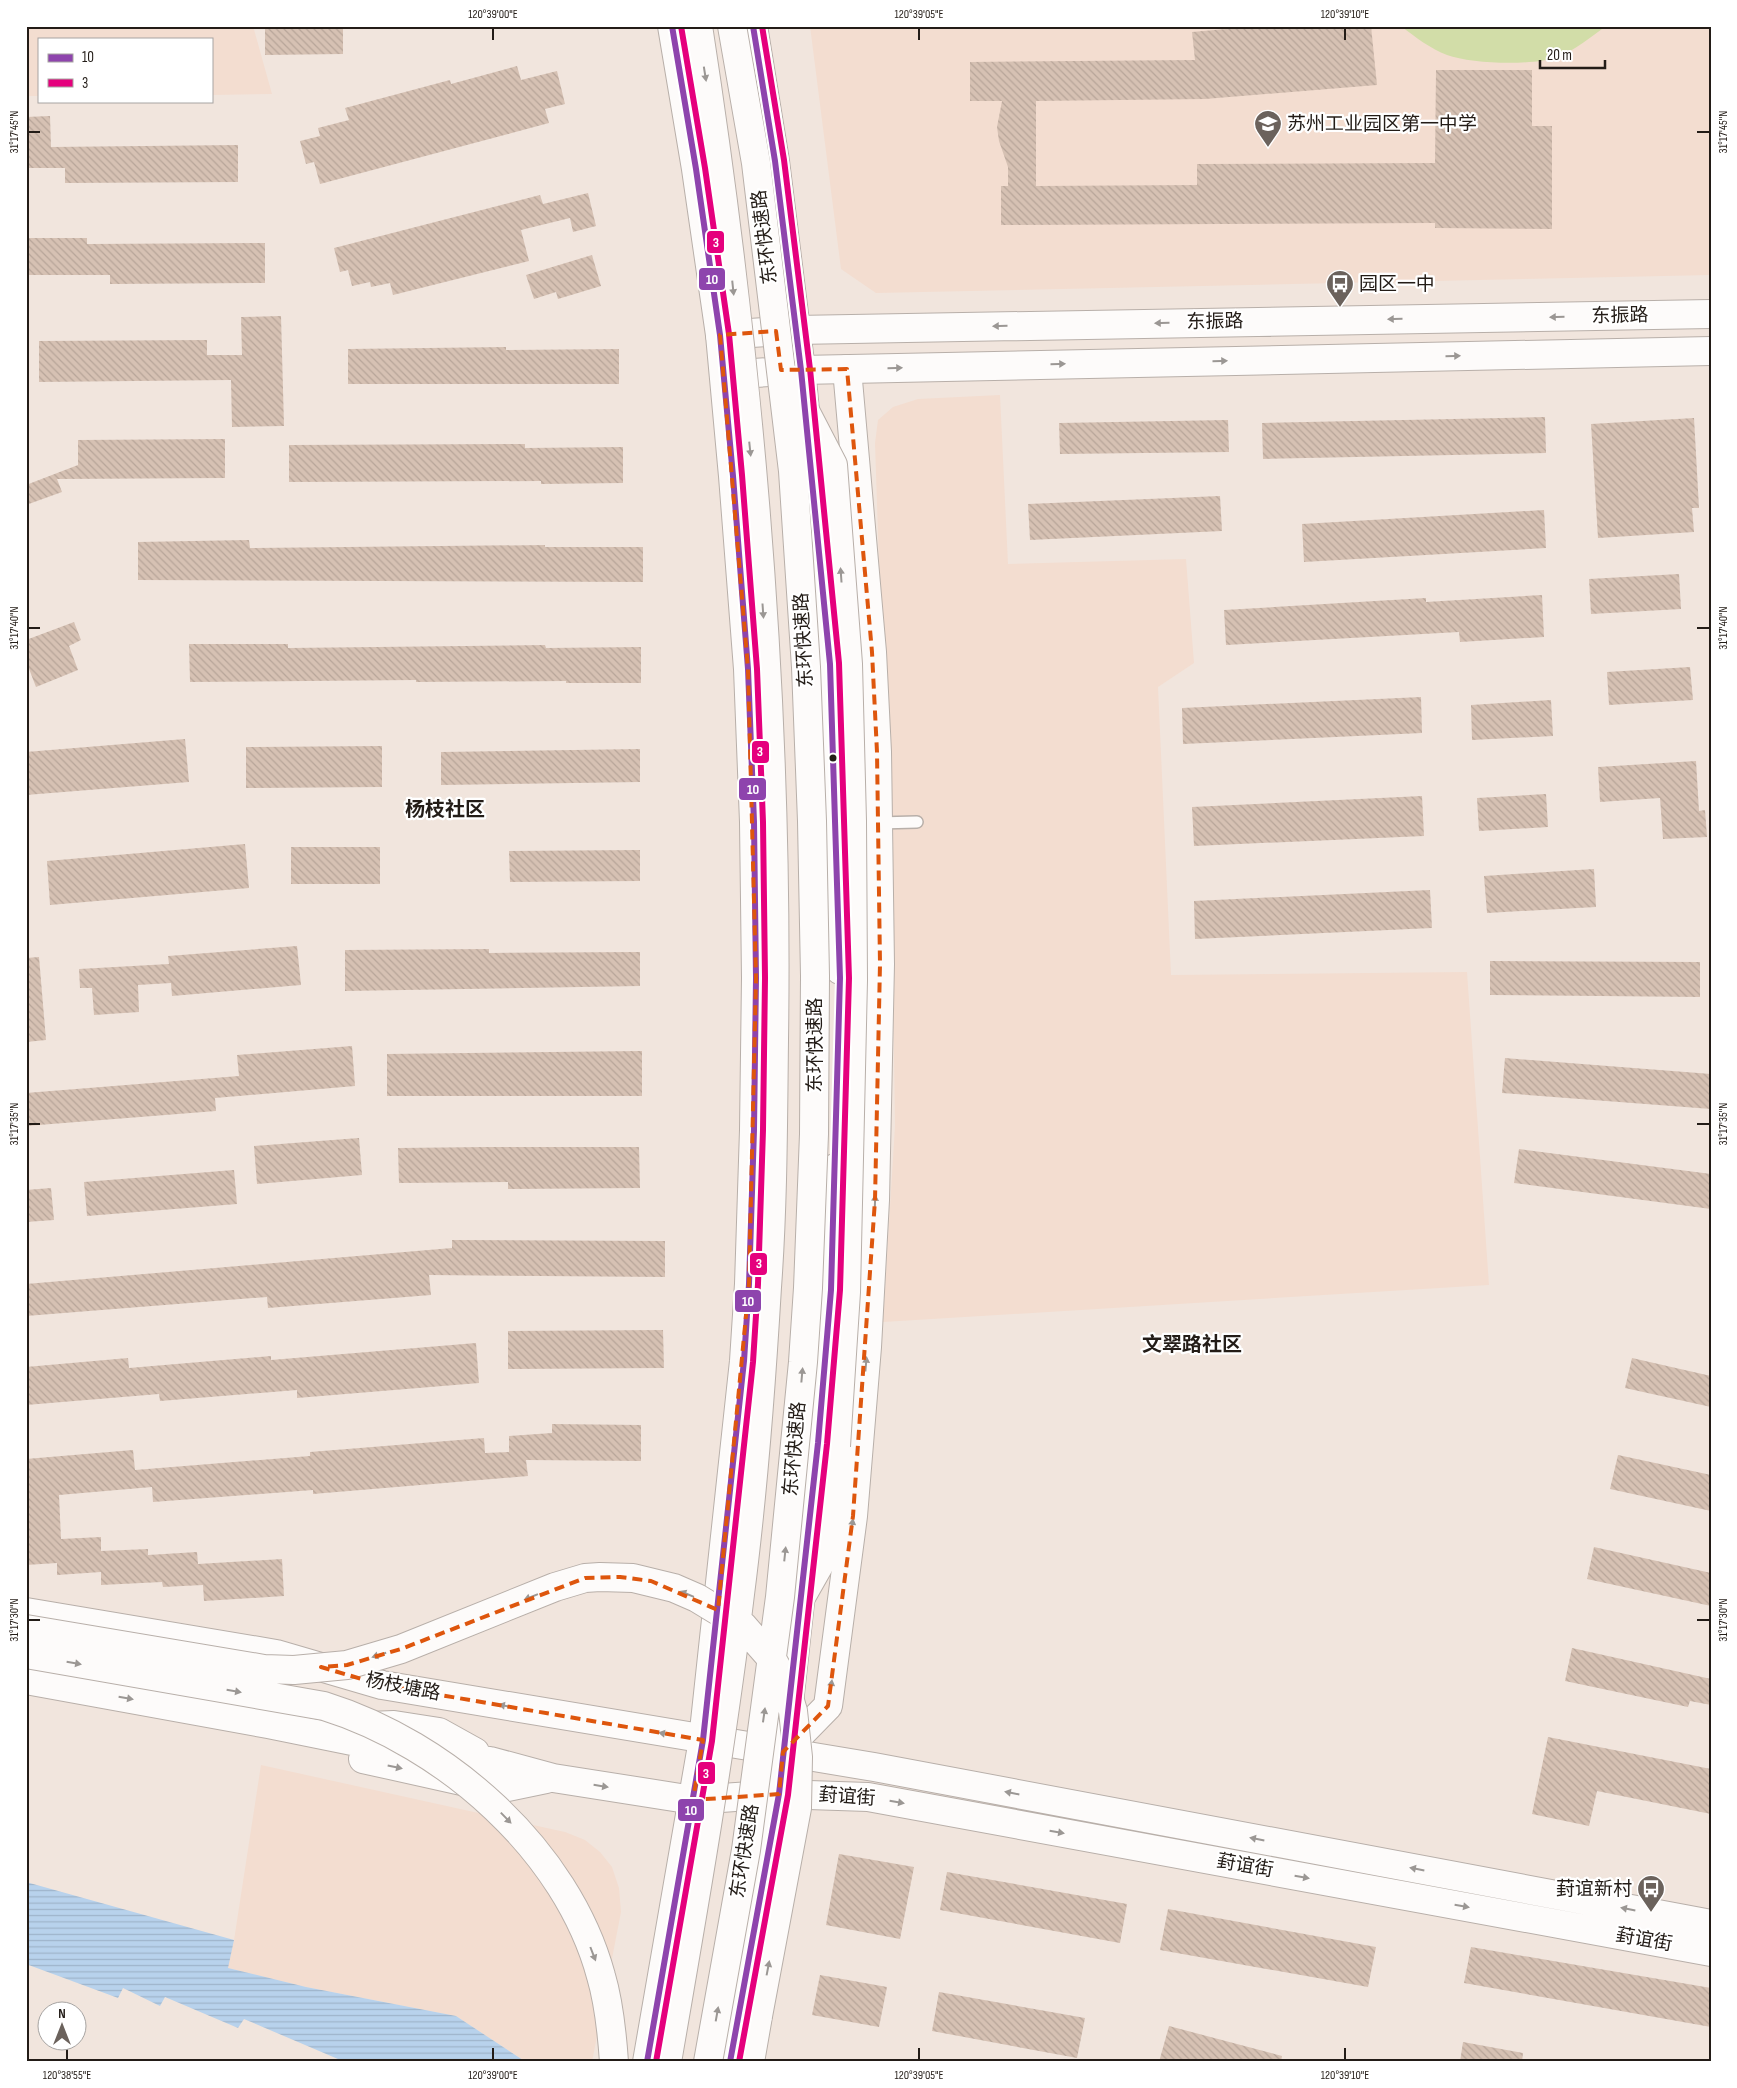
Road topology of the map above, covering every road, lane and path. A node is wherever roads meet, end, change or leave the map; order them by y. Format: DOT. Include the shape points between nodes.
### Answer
graph roads {
  1 [pos="672,26"];
  2 [pos="698,26"];
  3 [pos="732,26"];
  4 [pos="753,26"];
  5 [pos="1711,314"];
  6 [pos="796,330"];
  7 [pos="720,335"];
  8 [pos="1711,351"];
  9 [pos="790,365"];
  10 [pos="847,369"];
  11 [pos="724,375"];
  12 [pos="868,604"];
  13 [pos="830,664"];
  14 [pos="836,813"];
  15 [pos="917,822"];
  16 [pos="878,823"];
  17 [pos="801,1597"];
  18 [pos="26,1612"];
  19 [pos="26,1629"];
  20 [pos="26,1654"];
  21 [pos="26,1680"];
  22 [pos="285,1728"];
  23 [pos="704,1740"];
  24 [pos="783,1752"];
  25 [pos="552,1778"];
  26 [pos="779,1794"];
  27 [pos="693,1800"];
  28 [pos="1711,1924"];
  29 [pos="1711,1952"];
  30 [pos="614,2062"];
  31 [pos="647,2062"];
  32 [pos="667,2062"];
  33 [pos="708,2062"];
  34 [pos="730,2062"];
  35 [pos="750,2062"];
  1 -- 7 [label="main road"];
  2 -- 32 [label="main road, 东环快速路, one-way, bridge" via="720,167 741,357 767,668 774,821 773,1132 767,1292 740,1593 704,1846"];
  3 -- 9 [label="main road, 东环快速路, bridge"];
  4 -- 6 [label="main road" via="775,161"];
  5 -- 6 [label="main road, 东振路, one-way"];
  6 -- 7 [label="main road, 东振路"];
  6 -- 9 [label="main road"];
  7 -- 11 [label="main road"];
  10 -- 8 [label="main road, 东振路, one-way"];
  9 -- 10 [label="main road, 东振路"];
  9 -- 11 [label="main road, 东振路"];
  9 -- 13 [label="main road"];
  17 -- 9 [label="main road, one-way, bridge" via="822,1560 836,1446 846,1292 853,1000 852,820 848,664 833,466"];
  33 -- 9 [label="main road, 东环快速路, one-way, bridge" via="746,1850 780,1597 808,1288 814,1125 812,821"];
  10 -- 12 [label="main road"];
  11 -- 23 [label="main road" via="748,669 754,822 754,1130 744,1361"];
  12 -- 13 [label="main road" via="854,612 841,628"];
  12 -- 16 [label="main road"];
  13 -- 14 [label="main road"];
  14 -- 16 [label="main road" via="849,823"];
  14 -- 17 [label="main road" via="840,978 831,1290"];
  15 -- 16 [label="lane"];
  24 -- 16 [label="main road, one-way" via="828,1706 853,1516 875,1200 880,964"];
  17 -- 24 [label="main road"];
  23 -- 18 [label="main road, 杨枝塘路, one-way" via="382,1685 276,1654"];
  35 -- 19 [label="main road, one-way, bridge" via="796,1816 798,1757 789,1694 779,1669 754,1637 723,1612 697,1598 651,1581 620,1577 585,1578 401,1648 347,1665 294,1670 264,1669"];
  20 -- 30 [label="main road, one-way, bridge" via="324,1706 353,1715 392,1734 468,1783 529,1844 555,1878 578,1919 601,1975"];
  21 -- 22 [label="main road, one-way"];
  22 -- 25 [label="main road" via="372,1745 490,1761"];
  22 -- 25 [label="main road, one-way" via="320,1750 498,1789"];
  23 -- 24 [label="main road, 杨枝塘路"];
  23 -- 27 [label="main road"];
  24 -- 26 [label="main road"];
  28 -- 24 [label="main road, 葑谊街, one-way"];
  25 -- 27 [label="main road, one-way"];
  26 -- 27 [label="main road"];
  26 -- 29 [label="main road, 葑谊街, one-way" via="868,1797"];
  26 -- 34 [label="main road"];
  27 -- 31 [label="main road"];
}
